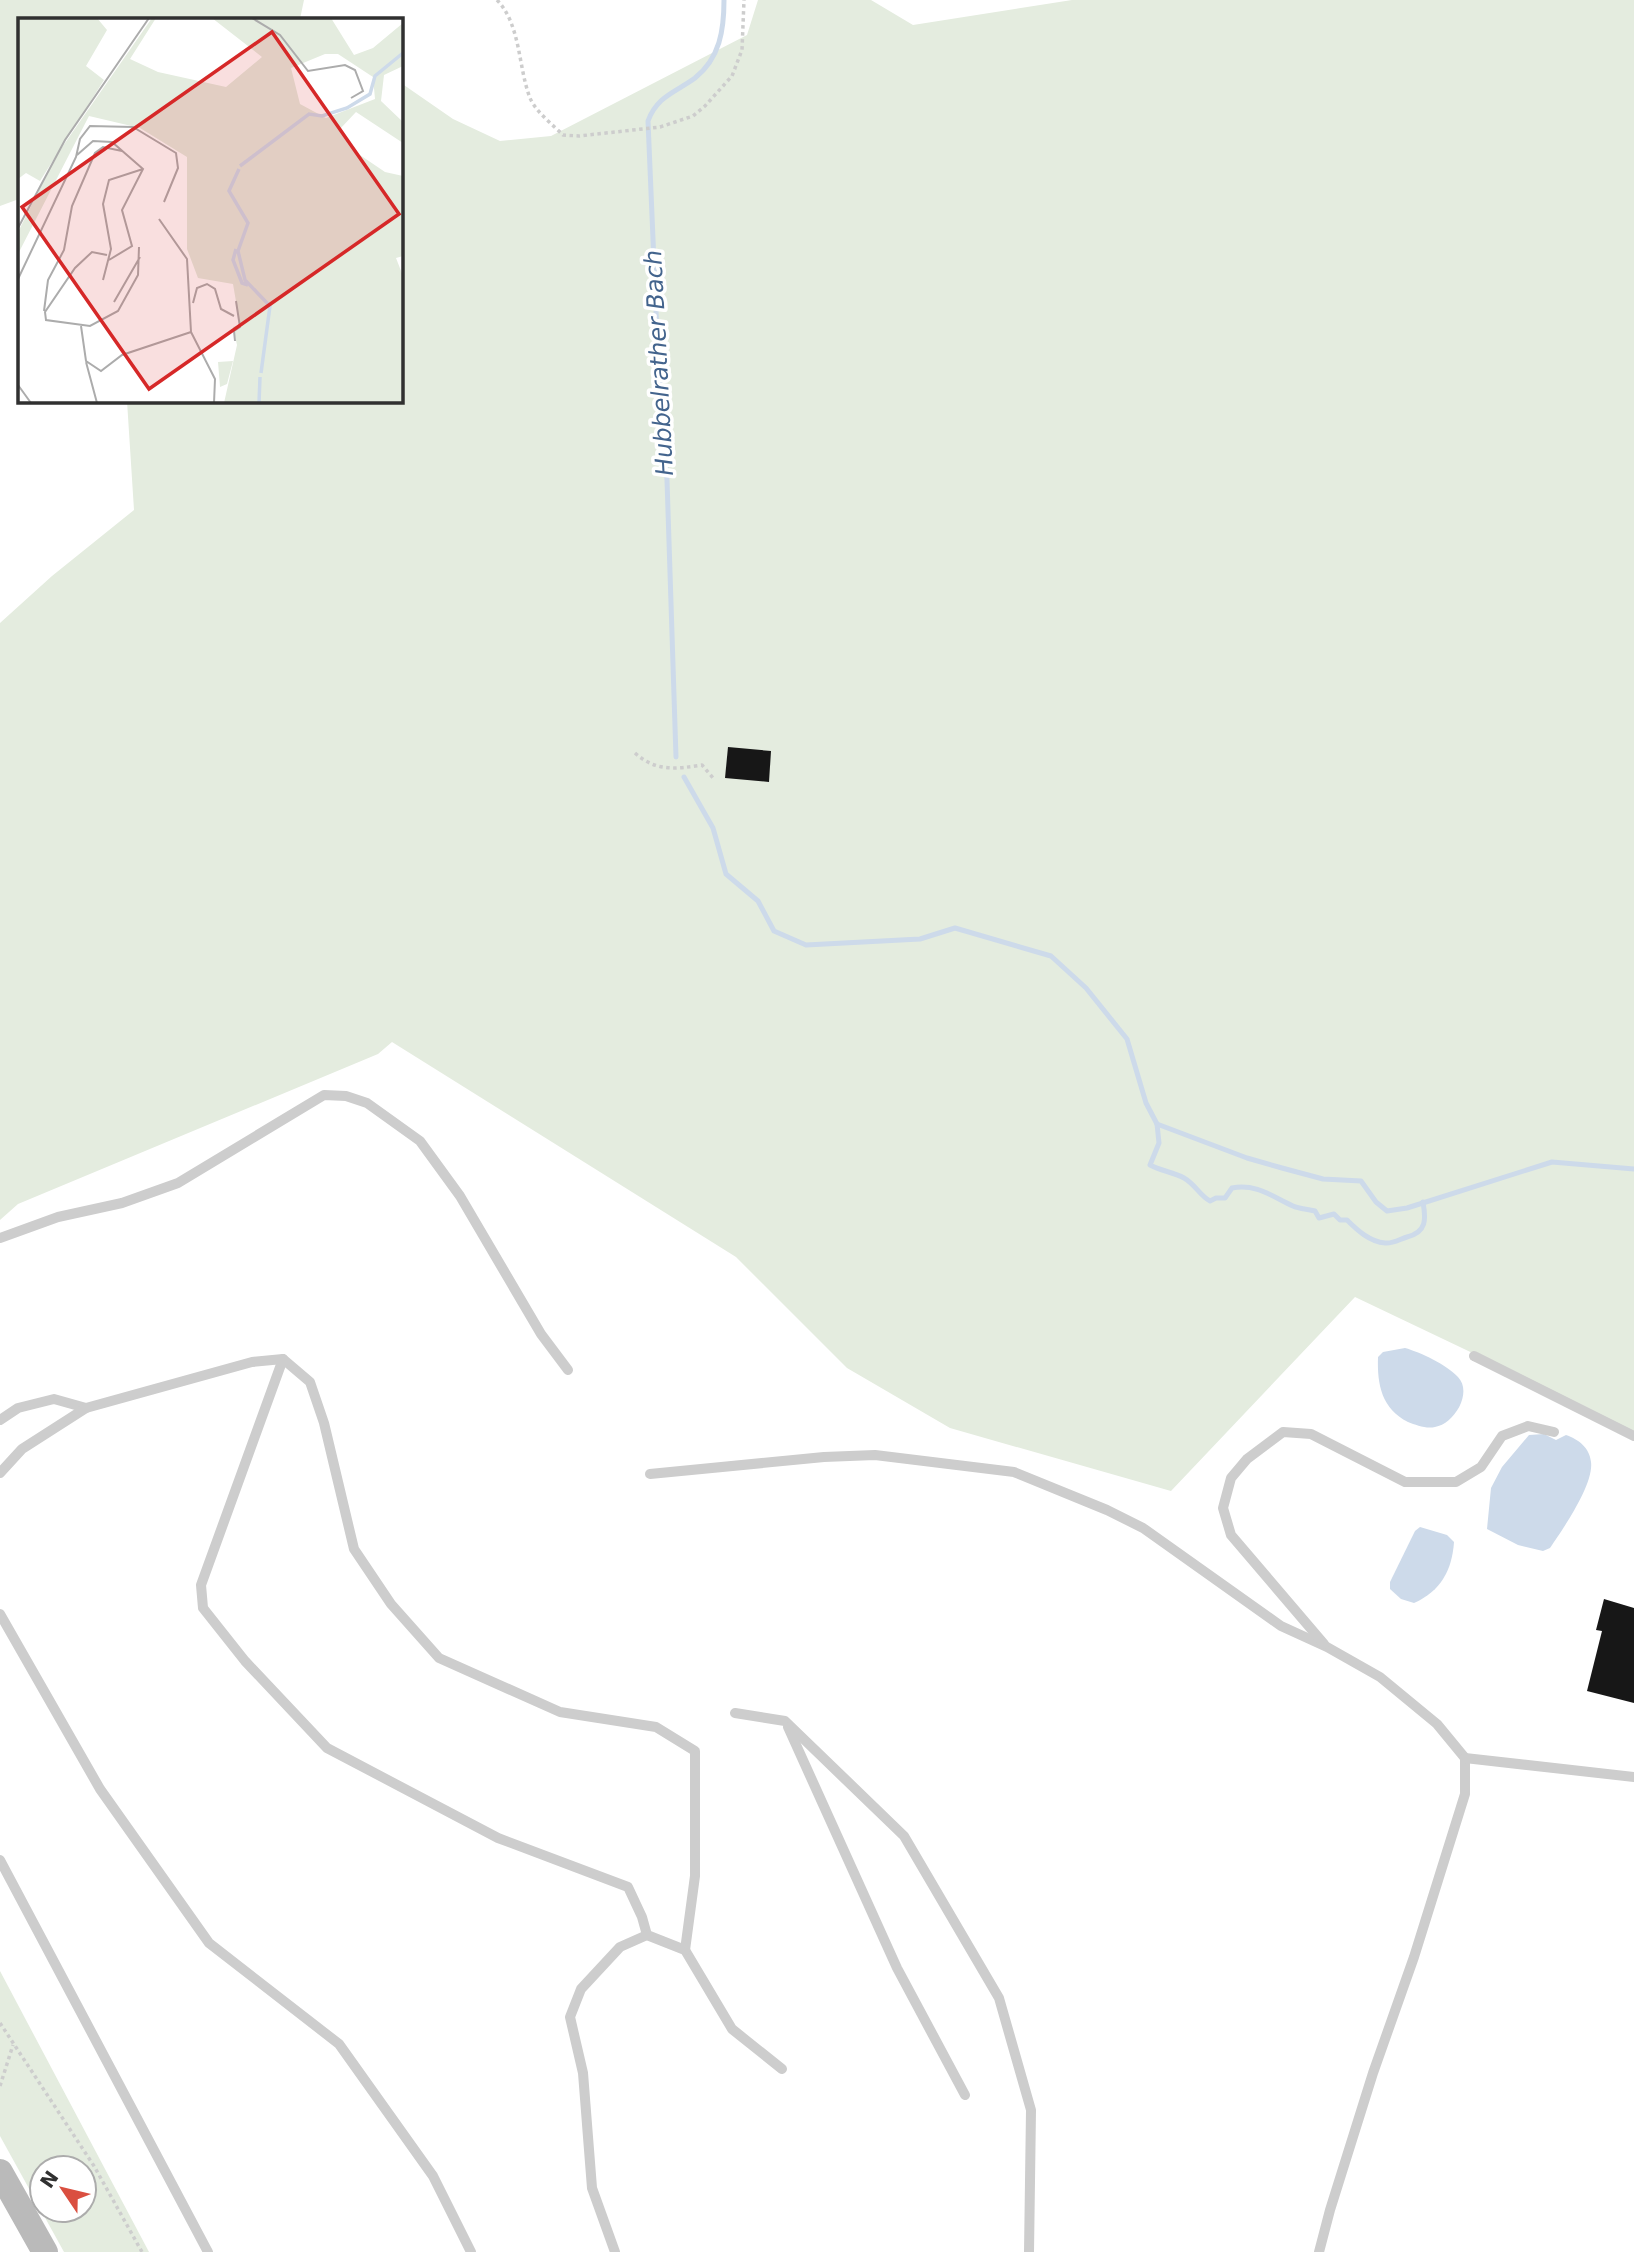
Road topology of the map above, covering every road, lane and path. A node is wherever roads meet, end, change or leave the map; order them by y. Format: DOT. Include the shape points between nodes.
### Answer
graph roads {
  1 [pos="497,0"];
  2 [pos="744,0"];
  3 [pos="635,753"];
  4 [pos="714,779"];
  5 [pos="0,1238"];
  6 [pos="1474,1356"];
  7 [pos="283,1359"];
  8 [pos="568,1370"];
  9 [pos="86,1408"];
  10 [pos="0,1420"];
  11 [pos="1554,1432"];
  12 [pos="1634,1436"];
  13 [pos="0,1473"];
  14 [pos="650,1474"];
  15 [pos="0,1614"];
  16 [pos="1326,1647"];
  17 [pos="735,1713"];
  18 [pos="785,1721"];
  19 [pos="1465,1758"];
  20 [pos="1634,1777"];
  21 [pos="0,1860"];
  22 [pos="647,1935"];
  23 [pos="685,1950"];
  24 [pos="0,2023"];
  25 [pos="13,2044"];
  26 [pos="782,2069"];
  27 [pos="0,2086"];
  28 [pos="965,2095"];
  29 [pos="0,2172"];
  30 [pos="45,2252"];
  31 [pos="142,2252"];
  32 [pos="208,2252"];
  33 [pos="471,2252"];
  34 [pos="615,2252"];
  35 [pos="1029,2252"];
  36 [pos="1319,2252"];
  1 -- 2 [label="path" via="512,28 531,100 563,135 579,136 660,127 693,116 732,76 742,50"];
  3 -- 4 [label="path" via="671,770 702,765"];
  5 -- 8 [label="lane" via="178,1183 324,1096 346,1096 367,1103 420,1141 460,1196 541,1334"];
  6 -- 12 [label="lane"];
  7 -- 9 [label="lane" via="253,1362"];
  7 -- 22 [label="lane" via="201,1586 203,1608 245,1661 327,1748 498,1839 628,1886"];
  7 -- 23 [label="lane" via="310,1382 354,1549 391,1604 439,1658 560,1712 656,1727 695,1751 695,1876"];
  9 -- 10 [label="lane" via="54,1399 18,1408"];
  9 -- 13 [label="lane" via="22,1449"];
  11 -- 16 [label="lane" via="1528,1426 1502,1436 1480,1468 1457,1482 1405,1482 1311,1434 1283,1432 1247,1459 1231,1478 1223,1508 1231,1535"];
  14 -- 16 [label="lane" via="875,1455 1014,1472 1143,1528 1281,1626"];
  15 -- 33 [label="lane" via="100,1789 208,1943 339,2044 433,2176"];
  16 -- 19 [label="lane" via="1380,1677 1437,1724"];
  17 -- 18 [label="lane"];
  18 -- 28 [label="lane" via="897,1968"];
  18 -- 35 [label="lane" via="904,1836 999,1998 1031,2110"];
  19 -- 20 [label="lane"];
  19 -- 36 [label="lane" via="1465,1794"];
  21 -- 32 [label="lane"];
  22 -- 23 [label="lane"];
  22 -- 34 [label="lane" via="612,1955 582,1989 570,2017 583,2073 592,2188"];
  23 -- 26 [label="lane" via="732,2029"];
  24 -- 25 [label="path"];
  25 -- 27 [label="path"];
  25 -- 31 [label="path" via="94,2166"];
  29 -- 30 [label="street"];
}
